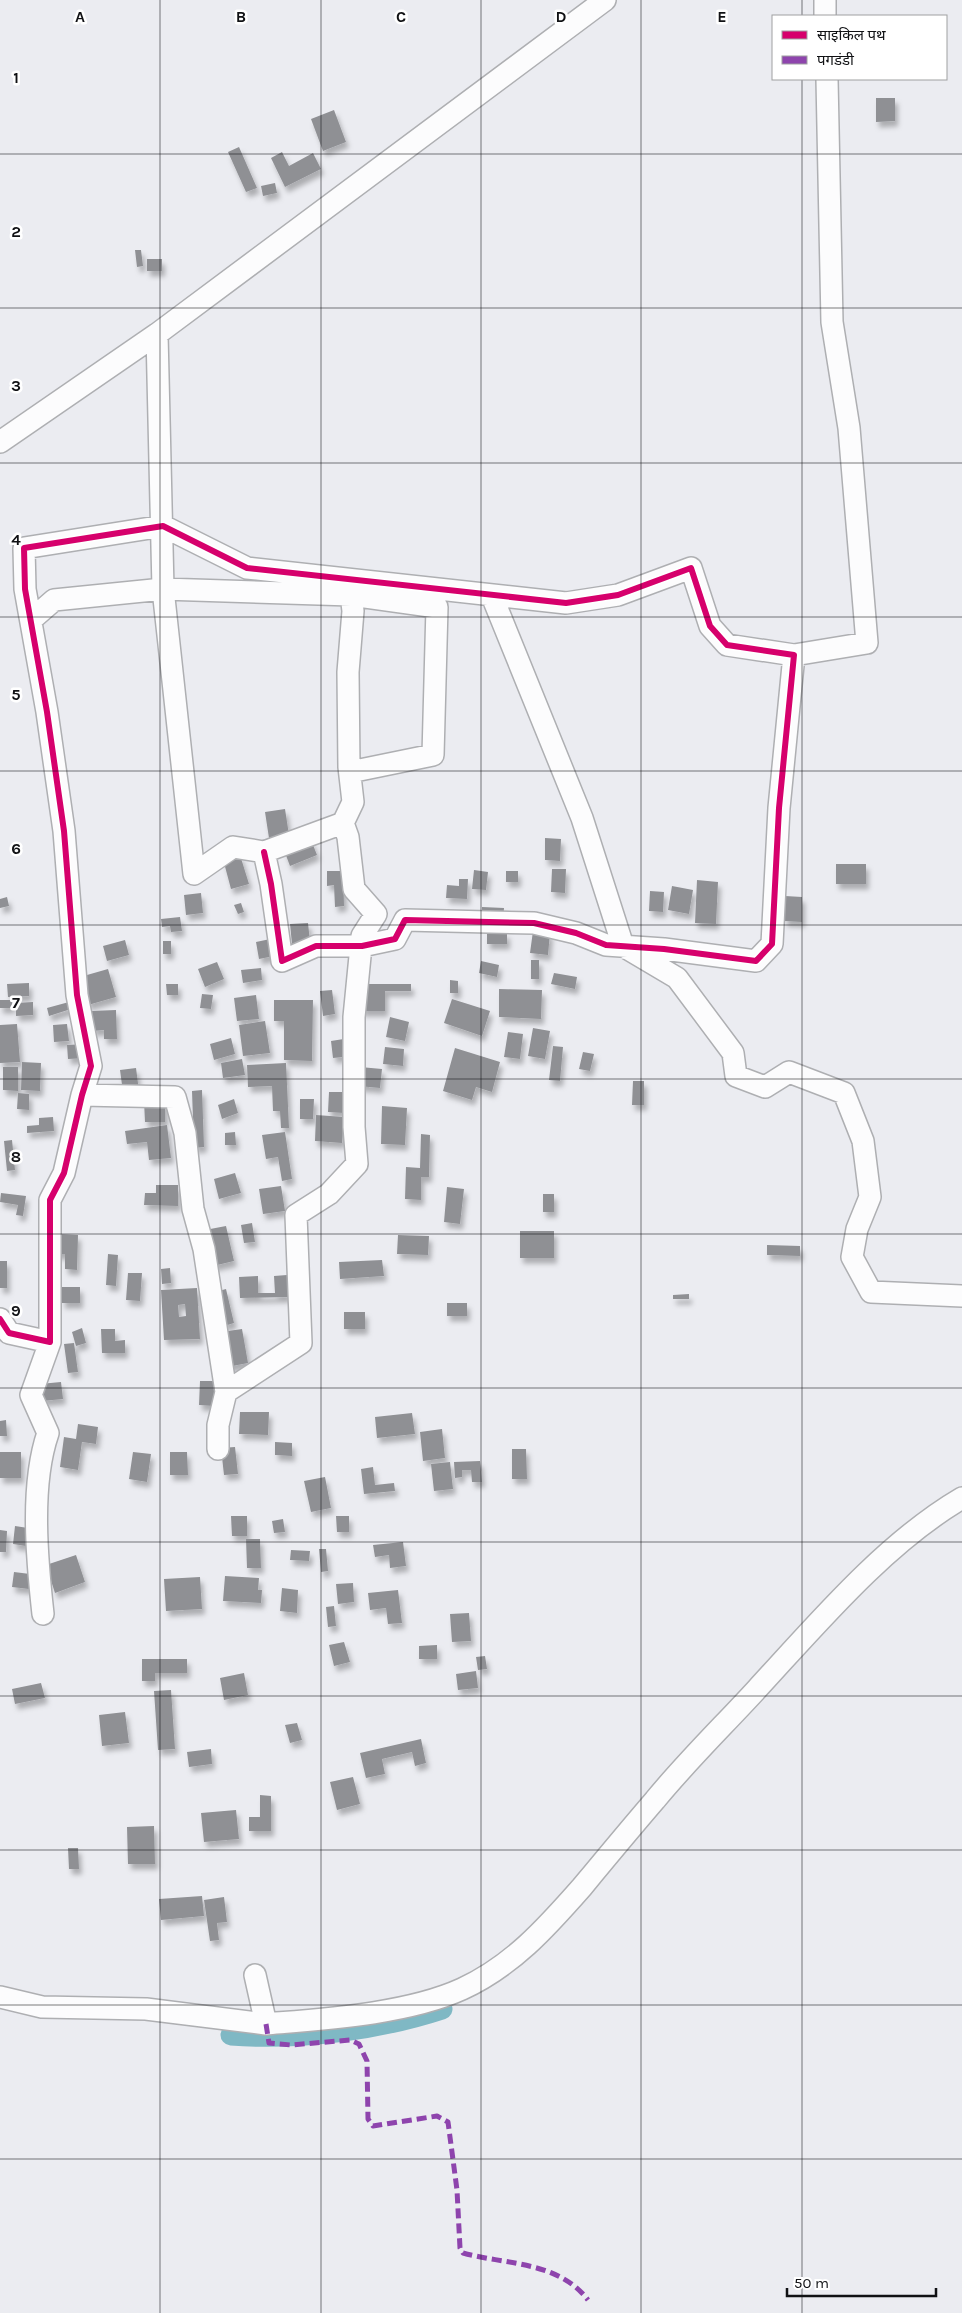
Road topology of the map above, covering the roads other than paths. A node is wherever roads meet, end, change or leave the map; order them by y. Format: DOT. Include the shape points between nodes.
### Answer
graph roads {
  1 [pos="605,0"];
  2 [pos="825,0"];
  3 [pos="825,15"];
  4 [pos="827,80"];
  5 [pos="157,334"];
  6 [pos="0,442"];
  7 [pos="163,526"];
  8 [pos="164,589"];
  9 [pos="351,595"];
  10 [pos="492,596"];
  11 [pos="30,620"];
  12 [pos="794,655"];
  13 [pos="350,772"];
  14 [pos="343,823"];
  15 [pos="264,852"];
  16 [pos="362,946"];
  17 [pos="623,946"];
  18 [pos="82,1095"];
  19 [pos="962,1296"];
  20 [pos="0,1320"];
  21 [pos="50,1342"];
  22 [pos="226,1392"];
  23 [pos="218,1448"];
  24 [pos="962,1498"];
  25 [pos="42,1614"];
  26 [pos="255,1976"];
  27 [pos="0,1997"];
  28 [pos="266,2024"];
  1 -- 5 [label="street"];
  2 -- 3 [label="street"];
  4 -- 12 [label="street" via="832,322 849,428 867,643"];
  5 -- 6 [label="street"];
  5 -- 7 [label="street"];
  7 -- 8 [label="street"];
  7 -- 10 [label="street" via="247,568"];
  7 -- 11 [label="street" via="24,548"];
  8 -- 9 [label="street"];
  8 -- 11 [label="street" via="54,600"];
  8 -- 15 [label="street" via="194,874 233,847"];
  9 -- 13 [label="street" via="353,611 348,672"];
  9 -- 13 [label="street" via="437,607 433,755"];
  10 -- 12 [label="street" via="566,603 618,595 691,568 710,626 727,645"];
  10 -- 17 [label="street" via="582,818"];
  11 -- 18 [label="street" via="64,831 77,995 91,1066"];
  12 -- 17 [label="street" via="779,808 772,944 756,961"];
  13 -- 14 [label="street" via="353,802"];
  14 -- 15 [label="street"];
  14 -- 16 [label="street" via="348,837 354,889 376,914 362,936"];
  15 -- 16 [label="street" via="282,961 316,946"];
  16 -- 17 [label="street" via="395,938 405,920 534,923 576,933 606,945"];
  16 -- 22 [label="street" via="354,1017 357,1164 329,1194 296,1215 301,1343"];
  17 -- 19 [label="street" via="677,978 733,1053 736,1076 765,1087 789,1072 844,1094 863,1141 870,1197 857,1229 852,1257 871,1292"];
  18 -- 21 [label="street" via="64,1173 50,1200"];
  18 -- 22 [label="street" via="175,1098 185,1133 193,1209 204,1248"];
  20 -- 21 [label="street" via="9,1333"];
  21 -- 25 [label="street" via="31,1394 48,1433 41,1454 36,1546"];
  22 -- 23 [label="street" via="218,1424"];
  24 -- 28 [label="street" via="883,1558 826,1613 666,1786 541,1934 514,1957 460,1990 421,2002 338,2018"];
  26 -- 28 [label="street"];
  27 -- 28 [label="street" via="42,2007 146,2010"];
}
